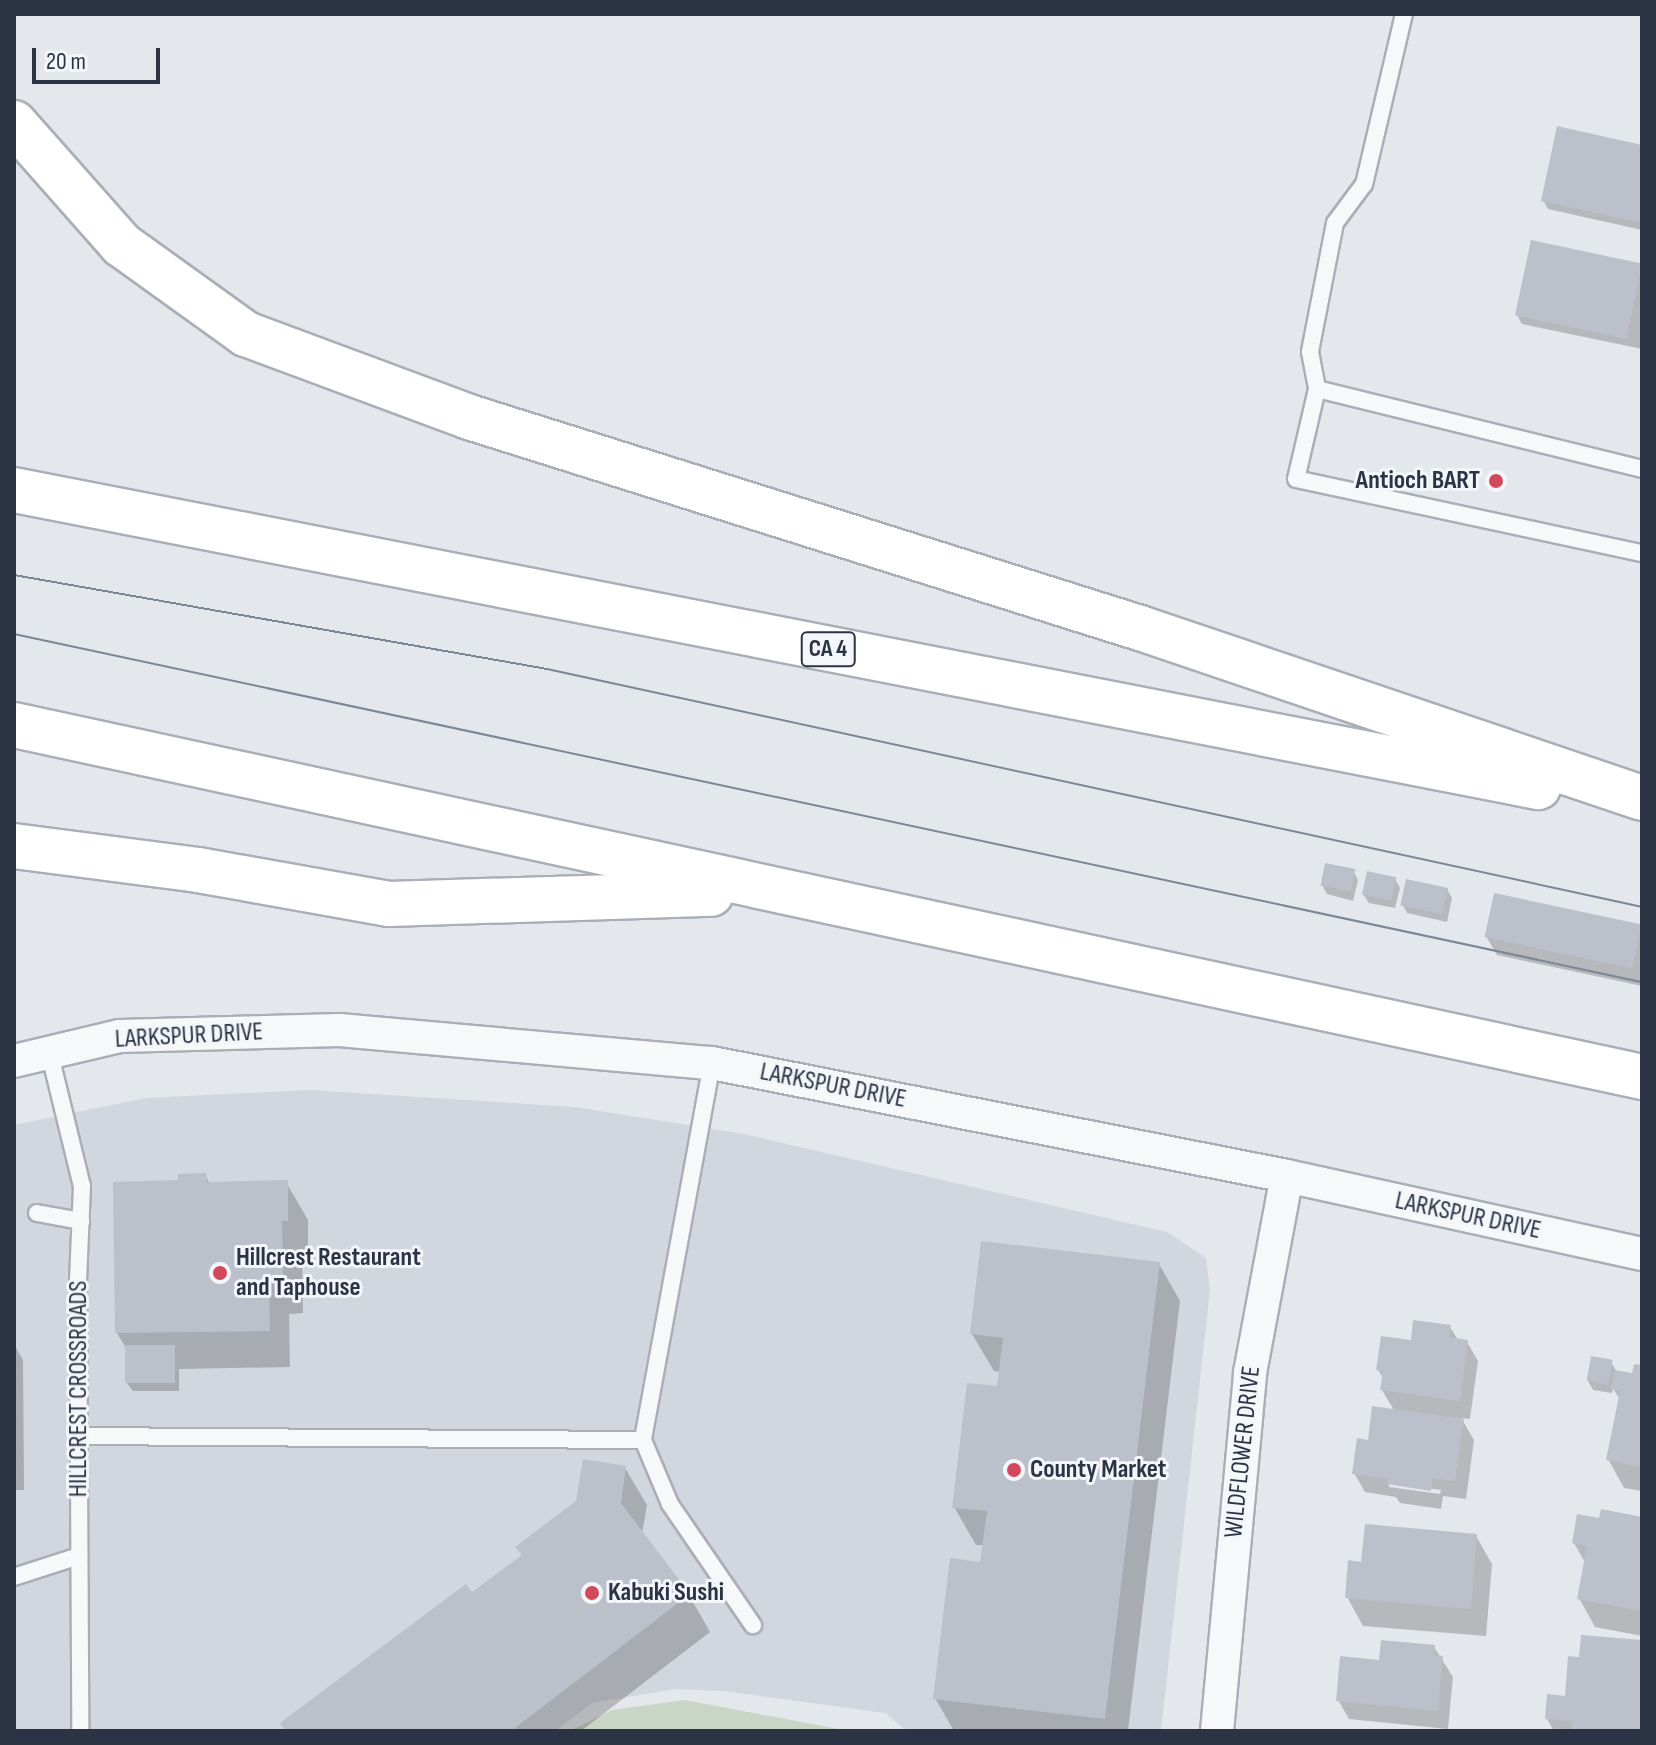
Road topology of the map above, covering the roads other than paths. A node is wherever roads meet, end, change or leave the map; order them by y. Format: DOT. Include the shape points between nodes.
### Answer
graph roads {
  1 [pos="1404,14"];
  2 [pos="14,123"];
  3 [pos="1317,389"];
  4 [pos="1642,469"];
  5 [pos="14,490"];
  6 [pos="1642,553"];
  7 [pos="14,725"];
  8 [pos="1642,798"];
  9 [pos="1642,807"];
  10 [pos="14,846"];
  11 [pos="777,892"];
  12 [pos="49,1051"];
  13 [pos="14,1061"];
  14 [pos="712,1063"];
  15 [pos="1642,1077"];
  16 [pos="1287,1176"];
  17 [pos="37,1213"];
  18 [pos="81,1221"];
  19 [pos="1642,1254"];
  20 [pos="78,1436"];
  21 [pos="643,1440"];
  22 [pos="79,1556"];
  23 [pos="14,1577"];
  24 [pos="753,1625"];
  25 [pos="80,1731"];
  26 [pos="1217,1731"];
  1 -- 3 [label="lane" via="1364,184 1335,223 1310,352"];
  2 -- 8 [label="highway" via="122,245 246,334 469,417 1140,628"];
  3 -- 4 [label="lane"];
  3 -- 6 [label="lane" via="1296,479"];
  5 -- 9 [label="highway, CA 4"];
  7 -- 11 [label="highway"];
  10 -- 11 [label="highway" via="198,870 389,904"];
  11 -- 15 [label="highway"];
  12 -- 13 [label="street, LARKSPUR DRIVE"];
  12 -- 14 [label="street, LARKSPUR DRIVE" via="120,1036 339,1030"];
  12 -- 18 [label="lane, HILLCREST CROSSROADS" via="82,1186"];
  14 -- 16 [label="street, LARKSPUR DRIVE"];
  14 -- 21 [label="lane"];
  16 -- 19 [label="street, LARKSPUR DRIVE"];
  16 -- 26 [label="street, WILDFLOWER DRIVE" via="1250,1373"];
  17 -- 18 [label="lane"];
  18 -- 20 [label="lane, HILLCREST CROSSROADS"];
  20 -- 21 [label="lane"];
  20 -- 22 [label="lane, HILLCREST CROSSROADS"];
  21 -- 24 [label="lane" via="670,1504"];
  22 -- 23 [label="lane"];
  22 -- 25 [label="lane, HILLCREST CROSSROADS"];
}
